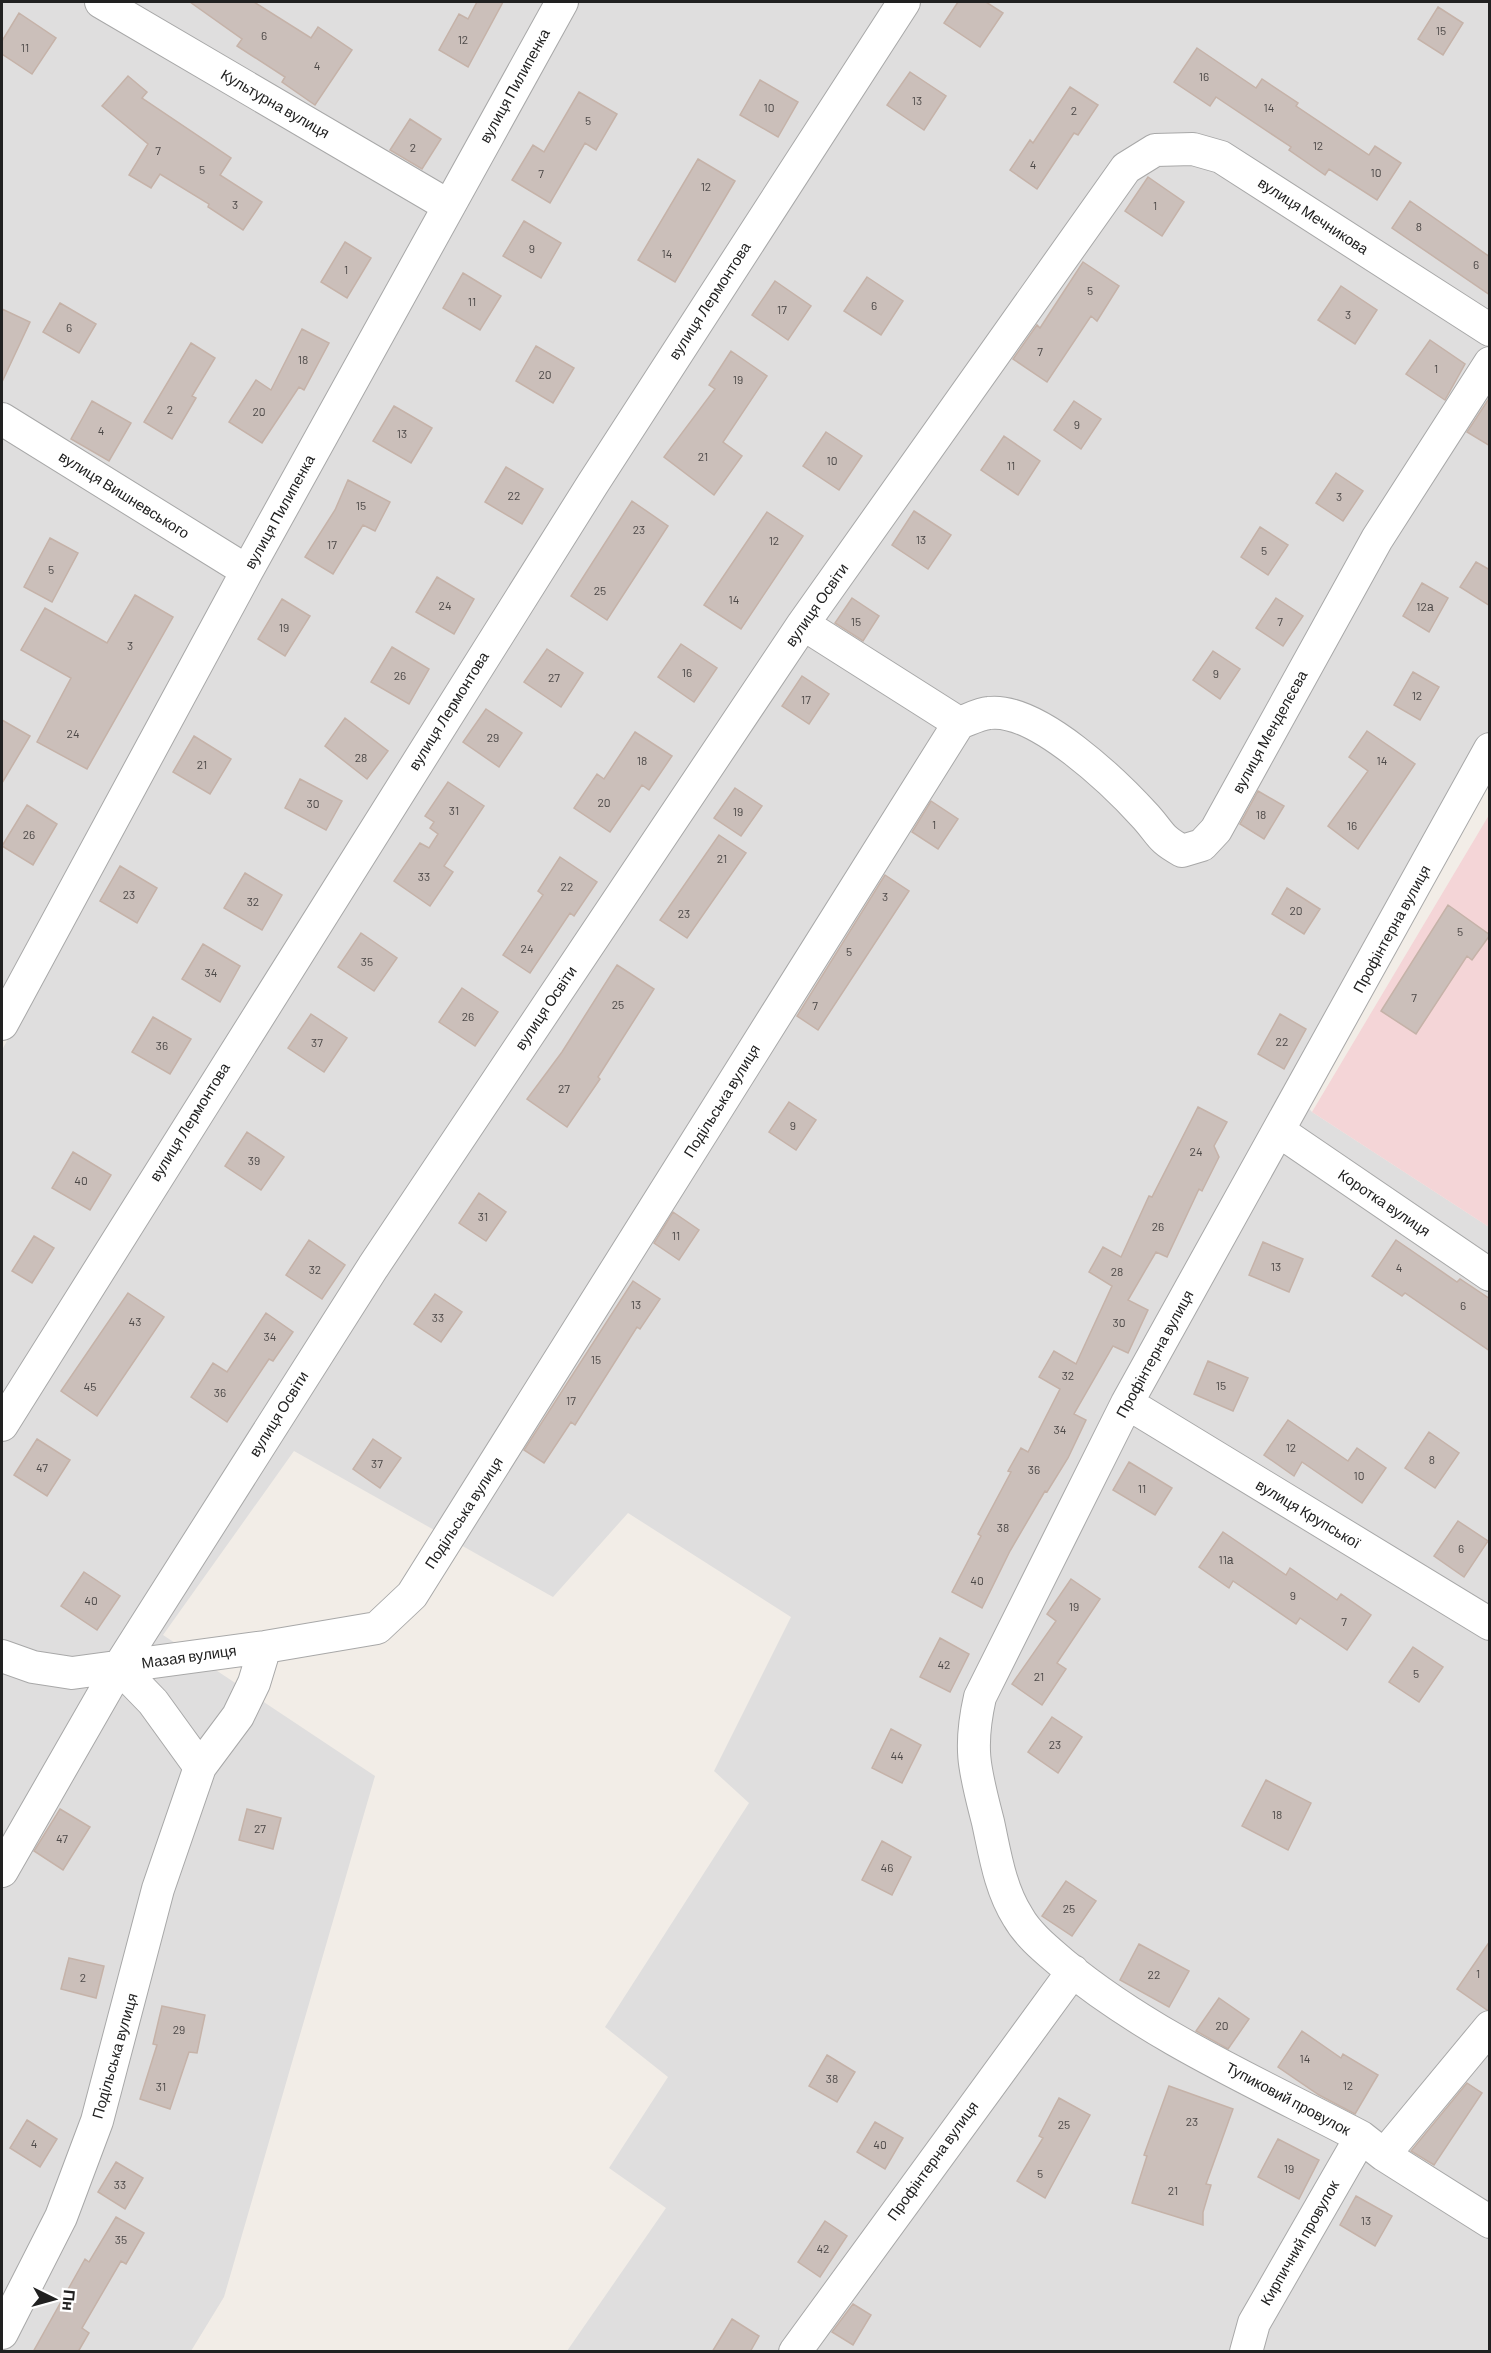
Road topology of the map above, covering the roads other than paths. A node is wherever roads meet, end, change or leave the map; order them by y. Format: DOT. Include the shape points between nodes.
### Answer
graph roads {
  1 [pos="101,2"];
  2 [pos="562,2"];
  3 [pos="904,2"];
  4 [pos="1126,168"];
  5 [pos="449,206"];
  6 [pos="1490,330"];
  7 [pos="1490,363"];
  8 [pos="2,419"];
  9 [pos="247,571"];
  10 [pos="803,624"];
  11 [pos="959,723"];
  12 [pos="1490,750"];
  13 [pos="2,1024"];
  14 [pos="1279,1131"];
  15 [pos="1490,1275"];
  16 [pos="1127,1403"];
  17 [pos="2,1425"];
  18 [pos="1490,1624"];
  19 [pos="377,1628"];
  20 [pos="265,1647"];
  21 [pos="2,1656"];
  22 [pos="119,1667"];
  23 [pos="200,1767"];
  24 [pos="2,1871"];
  25 [pos="1078,1976"];
  26 [pos="1490,2027"];
  27 [pos="1372,2146"];
  28 [pos="1490,2222"];
  29 [pos="2,2333"];
  30 [pos="795,2352"];
  31 [pos="1246,2352"];
  1 -- 5 [label="street, Культурна вулиця"];
  2 -- 5 [label="street, вулиця Пилипенка"];
  3 -- 17 [label="street, вулиця Лермонтова" via="579,505"];
  4 -- 6 [label="street, вулиця Мечникова" via="1155,150 1193,149 1221,157"];
  4 -- 10 [label="street, вулиця Освіти"];
  5 -- 9 [label="street, вулиця Пилипенка"];
  7 -- 11 [label="street, вулиця Менделєєва" via="1377,539 1216,830 1202,845 1182,851 1162,840 1146,818 1083,758 1038,725 990,713"];
  8 -- 9 [label="street, вулиця Вишневського"];
  9 -- 13 [label="street, вулиця Пилипенка"];
  10 -- 11 [label="street"];
  10 -- 22 [label="street, вулиця Освіти" via="372,1267"];
  11 -- 19 [label="street, Подільська вулиця" via="412,1595"];
  12 -- 14 [label="street, Профінтерна вулиця"];
  14 -- 15 [label="street, Коротка вулиця"];
  14 -- 16 [label="street, Профінтерна вулиця"];
  16 -- 18 [label="street, вулиця Крупської"];
  16 -- 25 [label="street, Профінтерна вулиця" via="980,1697 973,1729 973,1760 1004,1890 1018,1919 1042,1946"];
  19 -- 20 [label="street, Мазая вулиця"];
  20 -- 22 [label="street, Мазая вулиця"];
  20 -- 23 [label="street, Подільська вулиця" via="238,1716"];
  21 -- 22 [label="street, Мазая вулиця" via="33,1667 72,1673"];
  22 -- 23 [label="street" via="153,1702"];
  22 -- 24 [label="street, вулиця Освіти"];
  23 -- 29 [label="street, Подільська вулиця" via="158,1889 97,2121 61,2217"];
  25 -- 27 [label="street, Тупиковий провулок" via="1184,2044"];
  25 -- 30 [label="street, Профінтерна вулиця"];
  26 -- 27 [label="street, Кирпичний провулок"];
  27 -- 28 [label="street, Тупиковий провулок"];
  27 -- 31 [label="street, Кирпичний провулок" via="1254,2324"];
}
